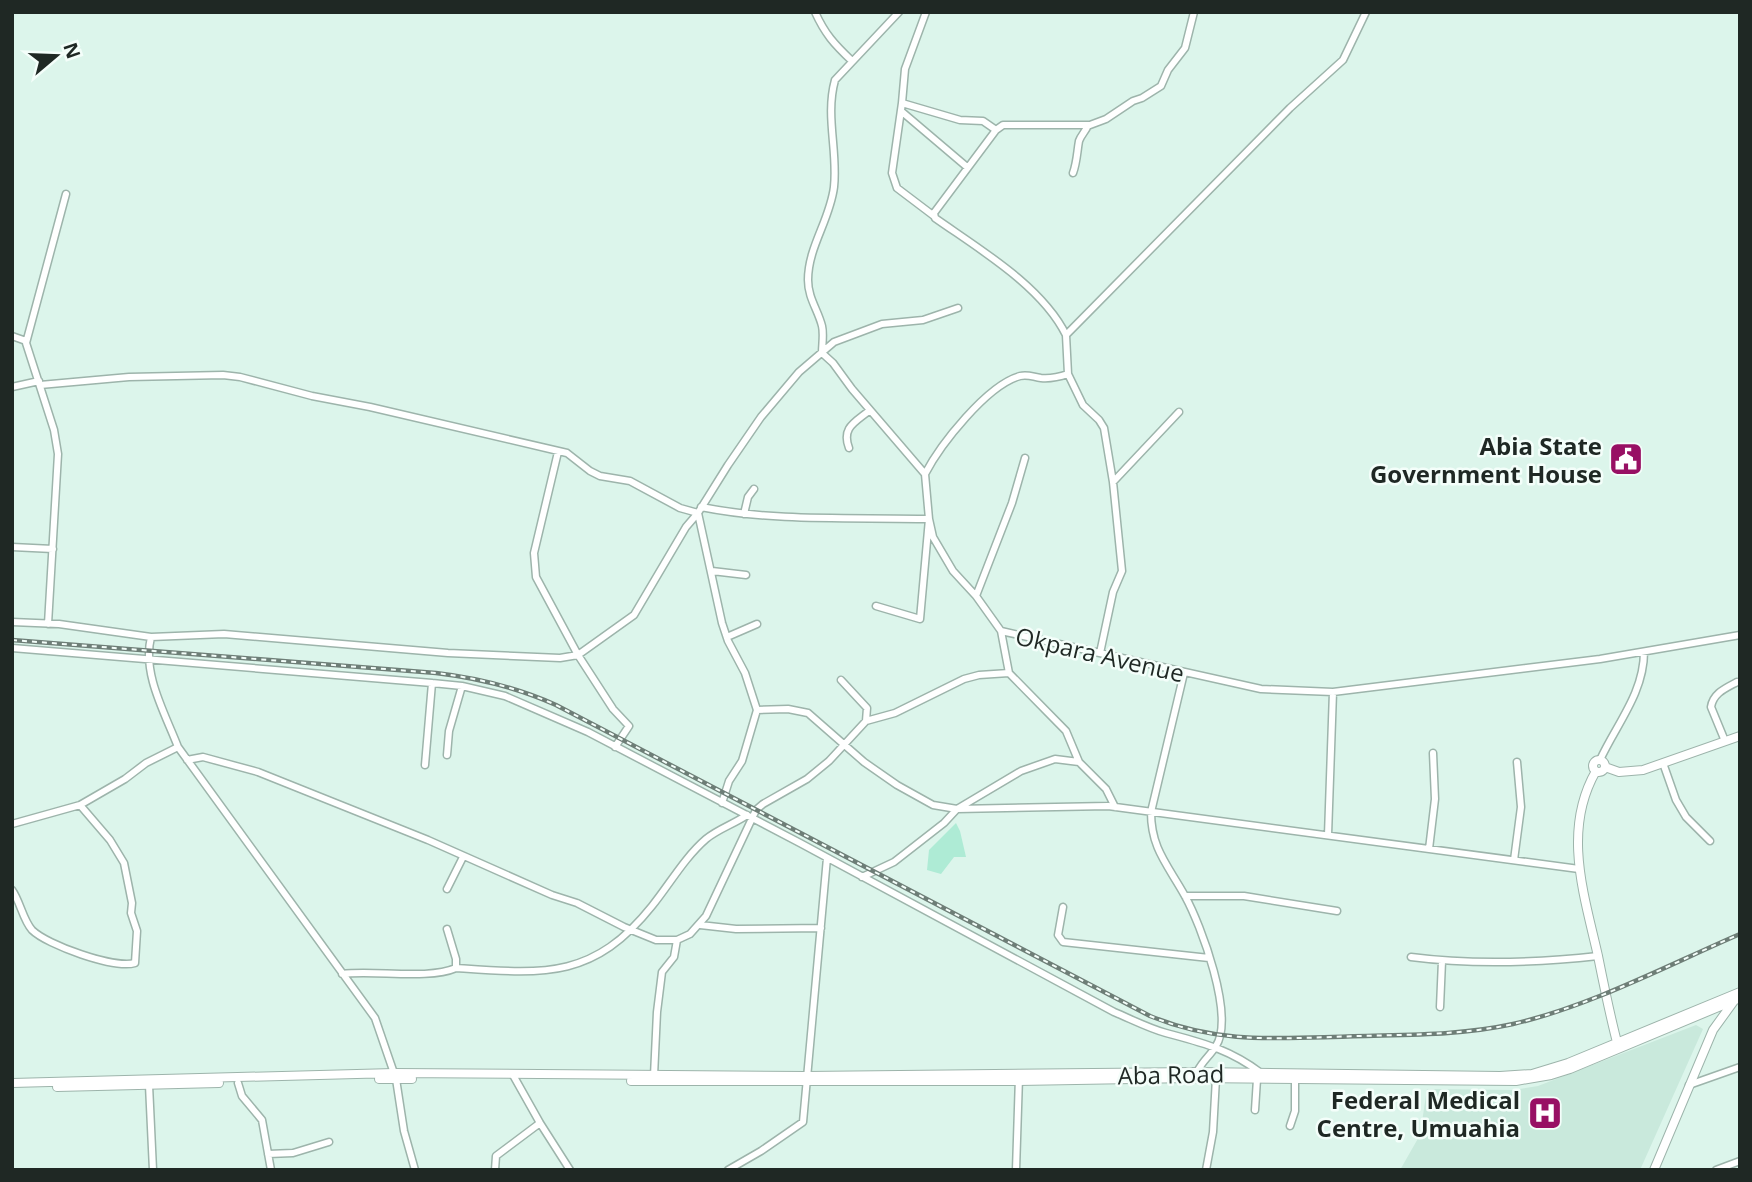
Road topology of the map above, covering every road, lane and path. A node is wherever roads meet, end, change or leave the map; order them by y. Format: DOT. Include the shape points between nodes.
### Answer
graph roads {
  1 [pos="815,12"];
  2 [pos="898,12"];
  3 [pos="926,12"];
  4 [pos="1194,12"];
  5 [pos="1366,12"];
  6 [pos="852,61"];
  7 [pos="902,107"];
  8 [pos="1088,125"];
  9 [pos="996,130"];
  10 [pos="967,167"];
  11 [pos="1073,173"];
  12 [pos="66,194"];
  13 [pos="934,216"];
  14 [pos="958,308"];
  15 [pos="1066,335"];
  16 [pos="12,336"];
  17 [pos="26,341"];
  18 [pos="822,353"];
  19 [pos="1068,374"];
  20 [pos="39,383"];
  21 [pos="12,387"];
  22 [pos="870,410"];
  23 [pos="1179,412"];
  24 [pos="849,448"];
  25 [pos="558,452"];
  26 [pos="1025,458"];
  27 [pos="925,474"];
  28 [pos="1113,482"];
  29 [pos="754,489"];
  30 [pos="699,510"];
  31 [pos="744,514"];
  32 [pos="929,519"];
  33 [pos="12,547"];
  34 [pos="53,549"];
  35 [pos="712,571"];
  36 [pos="746,575"];
  37 [pos="976,596"];
  38 [pos="876,606"];
  39 [pos="50,608"];
  40 [pos="12,622"];
  41 [pos="47,624"];
  42 [pos="59,624"];
  43 [pos="757,624"];
  44 [pos="1001,631"];
  45 [pos="1740,635"];
  46 [pos="151,637"];
  47 [pos="727,637"];
  48 [pos="12,648"];
  49 [pos="1644,652"];
  50 [pos="1100,653"];
  51 [pos="578,655"];
  52 [pos="148,659"];
  53 [pos="1009,673"];
  54 [pos="1184,673"];
  55 [pos="841,680"];
  56 [pos="1737,682"];
  57 [pos="432,683"];
  58 [pos="462,686"];
  59 [pos="1333,692"];
  60 [pos="757,710"];
  61 [pos="866,721"];
  62 [pos="1740,736"];
  63 [pos="1725,741"];
  64 [pos="844,745"];
  65 [pos="178,747"];
  66 [pos="615,747"];
  67 [pos="1433,754"];
  68 [pos="447,755"];
  69 [pos="187,760"];
  70 [pos="1079,762"];
  71 [pos="1517,762"];
  72 [pos="1663,763"];
  73 [pos="1602,764"];
  74 [pos="425,765"];
  75 [pos="722,803"];
  76 [pos="80,805"];
  77 [pos="1115,807"];
  78 [pos="957,810"];
  79 [pos="1151,812"];
  80 [pos="749,816"];
  81 [pos="12,824"];
  82 [pos="1328,835"];
  83 [pos="1710,841"];
  84 [pos="1429,849"];
  85 [pos="463,857"];
  86 [pos="827,858"];
  87 [pos="1514,860"];
  88 [pos="1578,869"];
  89 [pos="862,877"];
  90 [pos="447,889"];
  91 [pos="12,890"];
  92 [pos="1185,896"];
  93 [pos="1063,907"];
  94 [pos="1337,911"];
  95 [pos="700,925"];
  96 [pos="821,928"];
  97 [pos="447,929"];
  98 [pos="632,930"];
  99 [pos="677,940"];
  100 [pos="1598,956"];
  101 [pos="1411,957"];
  102 [pos="1209,958"];
  103 [pos="1443,961"];
  104 [pos="456,968"];
  105 [pos="342,974"];
  106 [pos="1739,996"];
  107 [pos="1716,1004"];
  108 [pos="1440,1007"];
  109 [pos="1704,1013"];
  110 [pos="1723,1015"];
  111 [pos="1611,1019"];
  112 [pos="1714,1025"];
  113 [pos="1645,1031"];
  114 [pos="1216,1046"];
  115 [pos="1618,1046"];
  116 [pos="1594,1052"];
  117 [pos="1740,1067"];
  118 [pos="1197,1072"];
  119 [pos="395,1076"];
  120 [pos="654,1076"];
  121 [pos="1259,1076"];
  122 [pos="519,1077"];
  123 [pos="586,1078"];
  124 [pos="1019,1078"];
  125 [pos="1216,1078"];
  126 [pos="806,1079"];
  127 [pos="1295,1079"];
  128 [pos="1438,1079"];
  129 [pos="238,1083"];
  130 [pos="12,1085"];
  131 [pos="149,1085"];
  132 [pos="1689,1085"];
  133 [pos="1255,1110"];
  134 [pos="540,1123"];
  135 [pos="1290,1126"];
  136 [pos="329,1142"];
  137 [pos="268,1154"];
  138 [pos="1740,1161"];
  139 [pos="153,1170"];
  140 [pos="271,1170"];
  141 [pos="415,1170"];
  142 [pos="495,1170"];
  143 [pos="570,1170"];
  144 [pos="728,1170"];
  145 [pos="1016,1170"];
  146 [pos="1206,1170"];
  147 [pos="1654,1170"];
  148 [pos="1716,1170"];
  1 -- 6 [label="street" via="826,35"];
  2 -- 6 [label="street"];
  3 -- 7 [label="street" via="905,69"];
  4 -- 8 [label="street" via="1185,48 1161,86 1106,120"];
  5 -- 15 [label="street" via="1343,60"];
  6 -- 18 [label="street" via="835,80 831,95 834,189 808,268 811,299 823,328"];
  7 -- 9 [label="street" via="984,121"];
  7 -- 10 [label="street"];
  7 -- 13 [label="street" via="892,173 897,188"];
  8 -- 9 [label="street" via="1011,124"];
  8 -- 11 [label="street" via="1080,138"];
  9 -- 10 [label="street"];
  10 -- 13 [label="street"];
  12 -- 17 [label="street"];
  13 -- 15 [label="street" via="1037,297 1053,312"];
  14 -- 18 [label="street" via="923,320 882,324 834,342"];
  15 -- 19 [label="street"];
  16 -- 17 [label="street"];
  17 -- 20 [label="street"];
  18 -- 22 [label="street"];
  18 -- 30 [label="street" via="783,388"];
  19 -- 27 [label="street" via="1006,381 962,422"];
  19 -- 28 [label="street" via="1083,405 1104,428"];
  20 -- 21 [label="street"];
  20 -- 25 [label="street" via="240,377"];
  20 -- 34 [label="street" via="58,445"];
  22 -- 24 [label="street" via="850,425 845,435"];
  22 -- 27 [label="street"];
  23 -- 28 [label="street"];
  25 -- 30 [label="street" via="567,453 600,476 630,481 680,508"];
  25 -- 51 [label="street" via="534,568"];
  26 -- 37 [label="street"];
  27 -- 32 [label="street, Okpara Avenue"];
  28 -- 50 [label="street" via="1122,571"];
  29 -- 31 [label="street"];
  30 -- 31 [label="street"];
  30 -- 35 [label="street"];
  30 -- 51 [label="street" via="634,615"];
  31 -- 32 [label="street"];
  32 -- 37 [label="street, Okpara Avenue" via="933,537 953,571"];
  32 -- 38 [label="street" via="920,619"];
  33 -- 34 [label="street"];
  34 -- 39 [label="street"];
  35 -- 36 [label="street"];
  35 -- 47 [label="street"];
  37 -- 44 [label="street, Okpara Avenue"];
  39 -- 41 [label="street"];
  39 -- 42 [label="street"];
  40 -- 41 [label="street"];
  41 -- 42 [label="street"];
  42 -- 46 [label="street"];
  43 -- 47 [label="street"];
  44 -- 50 [label="street, Okpara Avenue"];
  44 -- 53 [label="street"];
  45 -- 49 [label="street, Okpara Avenue"];
  46 -- 51 [label="street" via="224,634 448,653"];
  46 -- 52 [label="street"];
  47 -- 60 [label="street"];
  48 -- 52 [label="street"];
  49 -- 59 [label="street, Okpara Avenue"];
  49 -- 73 [label="street" via="1639,686"];
  50 -- 54 [label="street, Okpara Avenue"];
  51 -- 66 [label="street" via="629,726"];
  52 -- 57 [label="street"];
  52 -- 65 [label="street"];
  53 -- 61 [label="street" via="964,679"];
  53 -- 70 [label="street" via="1066,731"];
  54 -- 59 [label="street, Okpara Avenue" via="1261,689"];
  54 -- 79 [label="street"];
  55 -- 61 [label="street" via="867,708"];
  56 -- 63 [label="street" via="1712,701"];
  57 -- 58 [label="street"];
  57 -- 74 [label="street"];
  58 -- 66 [label="street" via="505,696"];
  58 -- 68 [label="street"];
  59 -- 82 [label="street"];
  60 -- 64 [label="street" via="808,713"];
  60 -- 75 [label="street" via="742,761 729,780"];
  61 -- 64 [label="street"];
  62 -- 63 [label="main road"];
  63 -- 72 [label="main road"];
  64 -- 78 [label="street" via="933,806"];
  64 -- 80 [label="street" via="807,779"];
  65 -- 69 [label="street"];
  65 -- 76 [label="street"];
  66 -- 75 [label="street"];
  67 -- 84 [label="street" via="1435,799"];
  69 -- 85 [label="street" via="203,757 258,772"];
  69 -- 105 [label="street"];
  70 -- 77 [label="street" via="1106,789"];
  70 -- 78 [label="street" via="1055,759 1032,766"];
  71 -- 87 [label="street" via="1521,807"];
  72 -- 73 [label="main road" via="1635,772 1619,772"];
  72 -- 83 [label="street" via="1686,817"];
  73 -- 88 [label="main road" via="1601,772 1595,771 1581,811"];
  75 -- 80 [label="street"];
  76 -- 81 [label="street"];
  76 -- 91 [label="street" via="124,863 137,931 135,963 117,965 92,959 45,938 30,927"];
  77 -- 78 [label="street"];
  77 -- 79 [label="street"];
  78 -- 89 [label="street" via="894,862"];
  79 -- 82 [label="street"];
  79 -- 92 [label="street" via="1156,848"];
  80 -- 86 [label="street"];
  80 -- 95 [label="street"];
  80 -- 98 [label="street" via="704,841"];
  82 -- 84 [label="street"];
  84 -- 87 [label="street"];
  85 -- 90 [label="street"];
  85 -- 98 [label="street"];
  86 -- 89 [label="street"];
  86 -- 96 [label="street"];
  87 -- 88 [label="street"];
  88 -- 100 [label="main road"];
  89 -- 114 [label="street" via="1115,1013"];
  92 -- 94 [label="street" via="1244,896"];
  92 -- 102 [label="street"];
  93 -- 102 [label="street" via="1058,935 1066,943"];
  95 -- 96 [label="street"];
  95 -- 99 [label="street"];
  96 -- 126 [label="street"];
  97 -- 104 [label="street"];
  98 -- 99 [label="street" via="656,940"];
  98 -- 104 [label="street" via="614,946 559,969"];
  99 -- 120 [label="street" via="674,957 662,972"];
  100 -- 103 [label="street" via="1502,963"];
  100 -- 111 [label="main road"];
  101 -- 103 [label="street"];
  102 -- 114 [label="street" via="1223,1014"];
  103 -- 108 [label="street"];
  104 -- 105 [label="street" via="430,974"];
  105 -- 119 [label="street" via="378,1024"];
  106 -- 107 [label="main road, Aba Road"];
  106 -- 110 [label="main road"];
  107 -- 109 [label="main road, Aba Road"];
  107 -- 110 [label="main road"];
  107 -- 112 [label="main road"];
  107 -- 113 [label="main road, Aba Road"];
  109 -- 112 [label="main road" via="1710,1014"];
  109 -- 115 [label="main road, Aba Road"];
  110 -- 112 [label="main road"];
  111 -- 113 [label="main road" via="1625,1032"];
  111 -- 115 [label="main road"];
  111 -- 116 [label="main road" via="1608,1039"];
  112 -- 132 [label="main road"];
  113 -- 115 [label="main road, Aba Road"];
  114 -- 118 [label="street"];
  114 -- 121 [label="street" via="1243,1059"];
  115 -- 116 [label="main road, Aba Road"];
  115 -- 128 [label="main road, Aba Road" via="1570,1069 1533,1079"];
  116 -- 128 [label="main road, Aba Road" via="1532,1073"];
  117 -- 132 [label="street"];
  118 -- 121 [label="main road, Aba Road"];
  118 -- 124 [label="main road, Aba Road"];
  119 -- 122 [label="main road"];
  119 -- 129 [label="main road"];
  119 -- 130 [label="main road"];
  119 -- 141 [label="street"];
  120 -- 123 [label="main road, Aba Road"];
  120 -- 126 [label="main road, Aba Road"];
  121 -- 125 [label="main road, Aba Road"];
  121 -- 127 [label="main road, Aba Road"];
  121 -- 128 [label="main road, Aba Road"];
  121 -- 133 [label="street"];
  122 -- 123 [label="main road"];
  122 -- 134 [label="street"];
  123 -- 126 [label="main road, Aba Road"];
  124 -- 125 [label="main road, Aba Road"];
  124 -- 126 [label="main road, Aba Road"];
  124 -- 145 [label="street"];
  125 -- 146 [label="street"];
  126 -- 144 [label="street" via="801,1124"];
  127 -- 128 [label="main road, Aba Road"];
  127 -- 135 [label="street"];
  129 -- 131 [label="main road"];
  129 -- 137 [label="street" via="242,1096 261,1117"];
  130 -- 131 [label="main road"];
  131 -- 139 [label="street"];
  132 -- 147 [label="main road"];
  134 -- 142 [label="street" via="496,1156"];
  134 -- 143 [label="street"];
  136 -- 137 [label="street" via="293,1153"];
  137 -- 140 [label="street"];
  138 -- 148 [label="street"];
}
